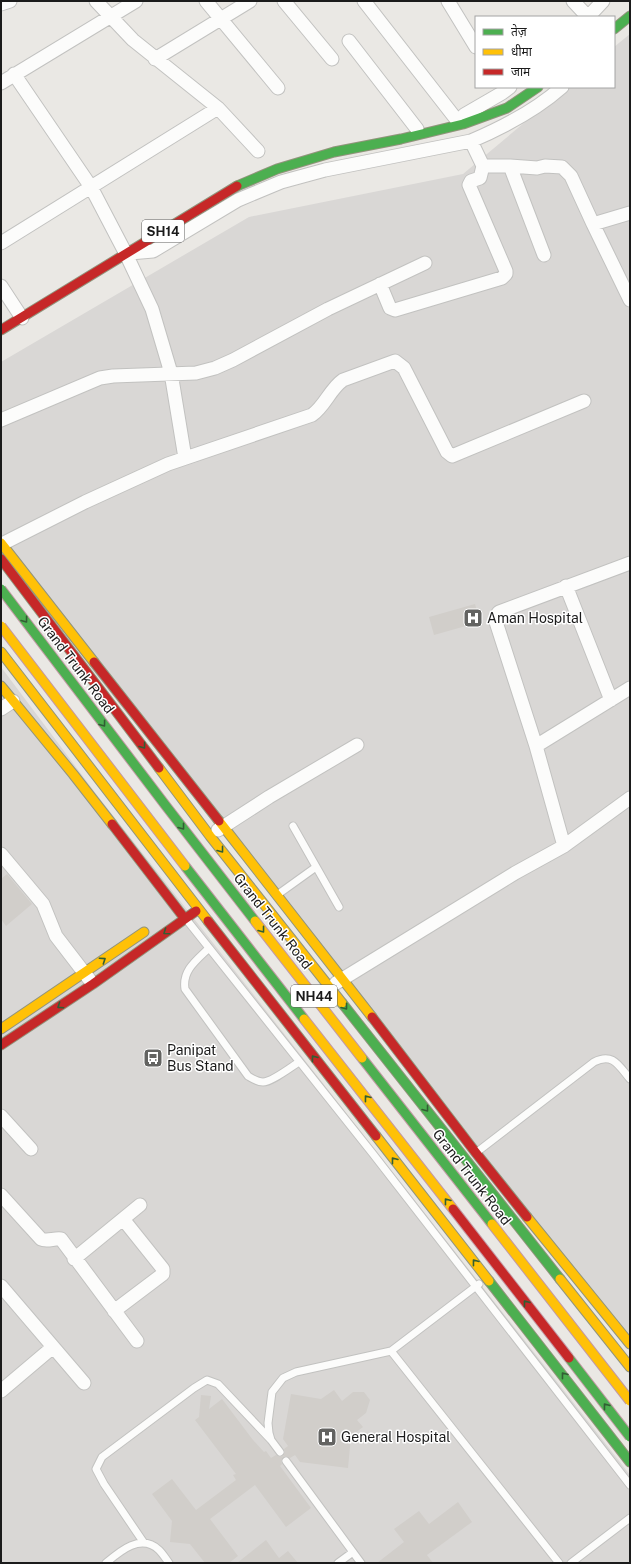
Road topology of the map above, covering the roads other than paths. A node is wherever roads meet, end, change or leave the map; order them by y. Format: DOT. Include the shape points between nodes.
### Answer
graph roads {
  1 [pos="10,1"];
  2 [pos="96,1"];
  3 [pos="136,1"];
  4 [pos="206,1"];
  5 [pos="250,1"];
  6 [pos="284,1"];
  7 [pos="364,1"];
  8 [pos="448,1"];
  9 [pos="573,1"];
  10 [pos="603,1"];
  11 [pos="1,4"];
  12 [pos="587,16"];
  13 [pos="589,16"];
  14 [pos="630,16"];
  15 [pos="110,17"];
  16 [pos="220,18"];
  17 [pos="616,35"];
  18 [pos="349,41"];
  19 [pos="475,45"];
  20 [pos="155,58"];
  21 [pos="332,59"];
  22 [pos="14,74"];
  23 [pos="1,83"];
  24 [pos="278,88"];
  25 [pos="536,88"];
  26 [pos="561,88"];
  27 [pos="504,89"];
  28 [pos="218,108"];
  29 [pos="456,119"];
  30 [pos="417,129"];
  31 [pos="471,140"];
  32 [pos="258,151"];
  33 [pos="483,166"];
  34 [pos="510,166"];
  35 [pos="91,187"];
  36 [pos="630,213"];
  37 [pos="593,224"];
  38 [pos="1,243"];
  39 [pos="126,254"];
  40 [pos="544,255"];
  41 [pos="425,263"];
  42 [pos="380,284"];
  43 [pos="1,286"];
  44 [pos="630,300"];
  45 [pos="22,318"];
  46 [pos="1,330"];
  47 [pos="171,373"];
  48 [pos="584,401"];
  49 [pos="1,420"];
  50 [pos="185,458"];
  51 [pos="2,543"];
  52 [pos="1,559"];
  53 [pos="630,563"];
  54 [pos="566,586"];
  55 [pos="1,589"];
  56 [pos="1,626"];
  57 [pos="53,627"];
  58 [pos="1,652"];
  59 [pos="8,662"];
  60 [pos="1,686"];
  61 [pos="630,688"];
  62 [pos="611,700"];
  63 [pos="13,701"];
  64 [pos="1,709"];
  65 [pos="357,745"];
  66 [pos="536,746"];
  67 [pos="630,798"];
  68 [pos="223,826"];
  69 [pos="293,826"];
  70 [pos="210,836"];
  71 [pos="564,846"];
  72 [pos="1,854"];
  73 [pos="316,867"];
  74 [pos="277,895"];
  75 [pos="191,900"];
  76 [pos="339,907"];
  77 [pos="198,910"];
  78 [pos="174,911"];
  79 [pos="185,918"];
  80 [pos="153,926"];
  81 [pos="209,948"];
  82 [pos="84,972"];
  83 [pos="343,979"];
  84 [pos="93,984"];
  85 [pos="330,987"];
  86 [pos="1,1029"];
  87 [pos="1,1045"];
  88 [pos="300,1062"];
  89 [pos="630,1079"];
  90 [pos="1,1116"];
  91 [pos="31,1149"];
  92 [pos="476,1153"];
  93 [pos="467,1160"];
  94 [pos="1,1195"];
  95 [pos="140,1205"];
  96 [pos="123,1219"];
  97 [pos="74,1259"];
  98 [pos="487,1278"];
  99 [pos="1,1286"];
  100 [pos="476,1286"];
  101 [pos="114,1311"];
  102 [pos="137,1341"];
  103 [pos="630,1344"];
  104 [pos="53,1347"];
  105 [pos="391,1351"];
  106 [pos="630,1368"];
  107 [pos="84,1383"];
  108 [pos="1,1391"];
  109 [pos="630,1401"];
  110 [pos="585,1403"];
  111 [pos="630,1437"];
  112 [pos="271,1440"];
  113 [pos="280,1452"];
  114 [pos="286,1461"];
  115 [pos="630,1462"];
  116 [pos="630,1485"];
  117 [pos="630,1518"];
  118 [pos="144,1543"];
  119 [pos="353,1552"];
  120 [pos="106,1563"];
  121 [pos="169,1563"];
  122 [pos="338,1563"];
  123 [pos="361,1563"];
  124 [pos="559,1563"];
  125 [pos="571,1563"];
  1 -- 11 [label="street"];
  2 -- 15 [label="street"];
  3 -- 15 [label="street"];
  4 -- 16 [label="street"];
  5 -- 16 [label="street"];
  6 -- 21 [label="street"];
  7 -- 29 [label="street"];
  8 -- 19 [label="street"];
  9 -- 12 [label="street"];
  10 -- 13 [label="street"];
  14 -- 17 [label="main road"];
  15 -- 20 [label="street"];
  15 -- 22 [label="street"];
  16 -- 20 [label="street"];
  16 -- 24 [label="street"];
  18 -- 30 [label="street"];
  20 -- 28 [label="street"];
  22 -- 23 [label="street"];
  22 -- 35 [label="street"];
  25 -- 39 [label="main road, SH14" via="506,108 463,124 334,152 277,169 232,188"];
  26 -- 31 [label="street" via="522,116"];
  27 -- 29 [label="street" via="472,112"];
  28 -- 32 [label="street"];
  28 -- 35 [label="street"];
  29 -- 30 [label="street"];
  30 -- 39 [label="street" via="316,150 281,160 228,182 146,232"];
  31 -- 33 [label="street"];
  31 -- 39 [label="street" via="325,170 281,182 238,200 153,251"];
  33 -- 34 [label="street"];
  33 -- 42 [label="street" via="480,178 470,181 469,185 506,271 505,276 395,310 390,308"];
  34 -- 37 [label="street" via="562,167 571,176"];
  34 -- 40 [label="street"];
  35 -- 38 [label="street"];
  35 -- 39 [label="street"];
  36 -- 37 [label="street"];
  37 -- 44 [label="street"];
  39 -- 45 [label="main road, SH14"];
  39 -- 47 [label="street" via="152,309"];
  41 -- 42 [label="street"];
  42 -- 47 [label="street" via="234,360 196,373"];
  43 -- 45 [label="street"];
  45 -- 46 [label="main road, SH14"];
  47 -- 49 [label="street" via="100,378"];
  47 -- 50 [label="street"];
  48 -- 50 [label="street" via="452,456 404,368 395,362 343,380 312,415"];
  50 -- 51 [label="street" via="115,487"];
  51 -- 68 [label="main road"];
  52 -- 57 [label="main road"];
  53 -- 54 [label="street"];
  54 -- 62 [label="street"];
  54 -- 66 [label="street" via="499,612 496,618"];
  55 -- 109 [label="main road, Grand Trunk Road / NH44, one-way, bridge" via="166,806"];
  111 -- 56 [label="main road, NH44, one-way, bridge"];
  57 -- 59 [label="main road"];
  57 -- 70 [label="main road, one-way"];
  58 -- 59 [label="main road"];
  59 -- 75 [label="main road"];
  60 -- 63 [label="main road"];
  61 -- 62 [label="street"];
  62 -- 66 [label="street"];
  63 -- 64 [label="street"];
  63 -- 78 [label="main road" via="72,774"];
  65 -- 68 [label="street"];
  66 -- 71 [label="street"];
  67 -- 71 [label="street"];
  68 -- 70 [label="street"];
  68 -- 74 [label="main road"];
  69 -- 73 [label="lane"];
  70 -- 85 [label="main road, one-way"];
  71 -- 83 [label="street" via="515,873"];
  72 -- 82 [label="street" via="45,907 56,936"];
  73 -- 74 [label="lane"];
  73 -- 76 [label="lane"];
  74 -- 83 [label="main road"];
  75 -- 77 [label="main road"];
  75 -- 78 [label="main road"];
  77 -- 79 [label="main road"];
  98 -- 77 [label="main road, one-way"];
  78 -- 79 [label="main road"];
  79 -- 81 [label="lane"];
  79 -- 84 [label="main road, one-way"];
  82 -- 80 [label="main road, one-way"];
  81 -- 88 [label="lane"];
  81 -- 88 [label="lane" via="187,971 185,989 248,1076 264,1082"];
  82 -- 84 [label="street"];
  82 -- 86 [label="main road"];
  83 -- 85 [label="street"];
  83 -- 92 [label="main road"];
  84 -- 87 [label="main road, one-way"];
  85 -- 93 [label="main road, one-way"];
  88 -- 100 [label="lane"];
  89 -- 92 [label="lane" via="616,1062 610,1058 601,1058"];
  90 -- 91 [label="street"];
  92 -- 93 [label="lane"];
  92 -- 103 [label="main road"];
  93 -- 106 [label="main road"];
  94 -- 97 [label="street" via="36,1235 45,1240 61,1239"];
  95 -- 96 [label="street"];
  96 -- 97 [label="street"];
  96 -- 101 [label="street" via="164,1272"];
  97 -- 101 [label="street"];
  98 -- 100 [label="lane"];
  110 -- 98 [label="main road, one-way"];
  99 -- 104 [label="street"];
  100 -- 105 [label="lane"];
  100 -- 116 [label="lane"];
  101 -- 102 [label="street"];
  104 -- 107 [label="street"];
  104 -- 108 [label="street"];
  105 -- 112 [label="lane" via="296,1372 283,1378 272,1392 268,1423"];
  105 -- 124 [label="lane"];
  106 -- 110 [label="main road"];
  110 -- 115 [label="main road"];
  112 -- 113 [label="lane"];
  112 -- 118 [label="lane" via="218,1384 207,1380 102,1457 96,1469"];
  114 -- 119 [label="lane"];
  117 -- 125 [label="lane"];
  118 -- 120 [label="lane" via="126,1547"];
  118 -- 121 [label="lane" via="158,1550"];
  119 -- 122 [label="lane"];
  119 -- 123 [label="lane"];
}
